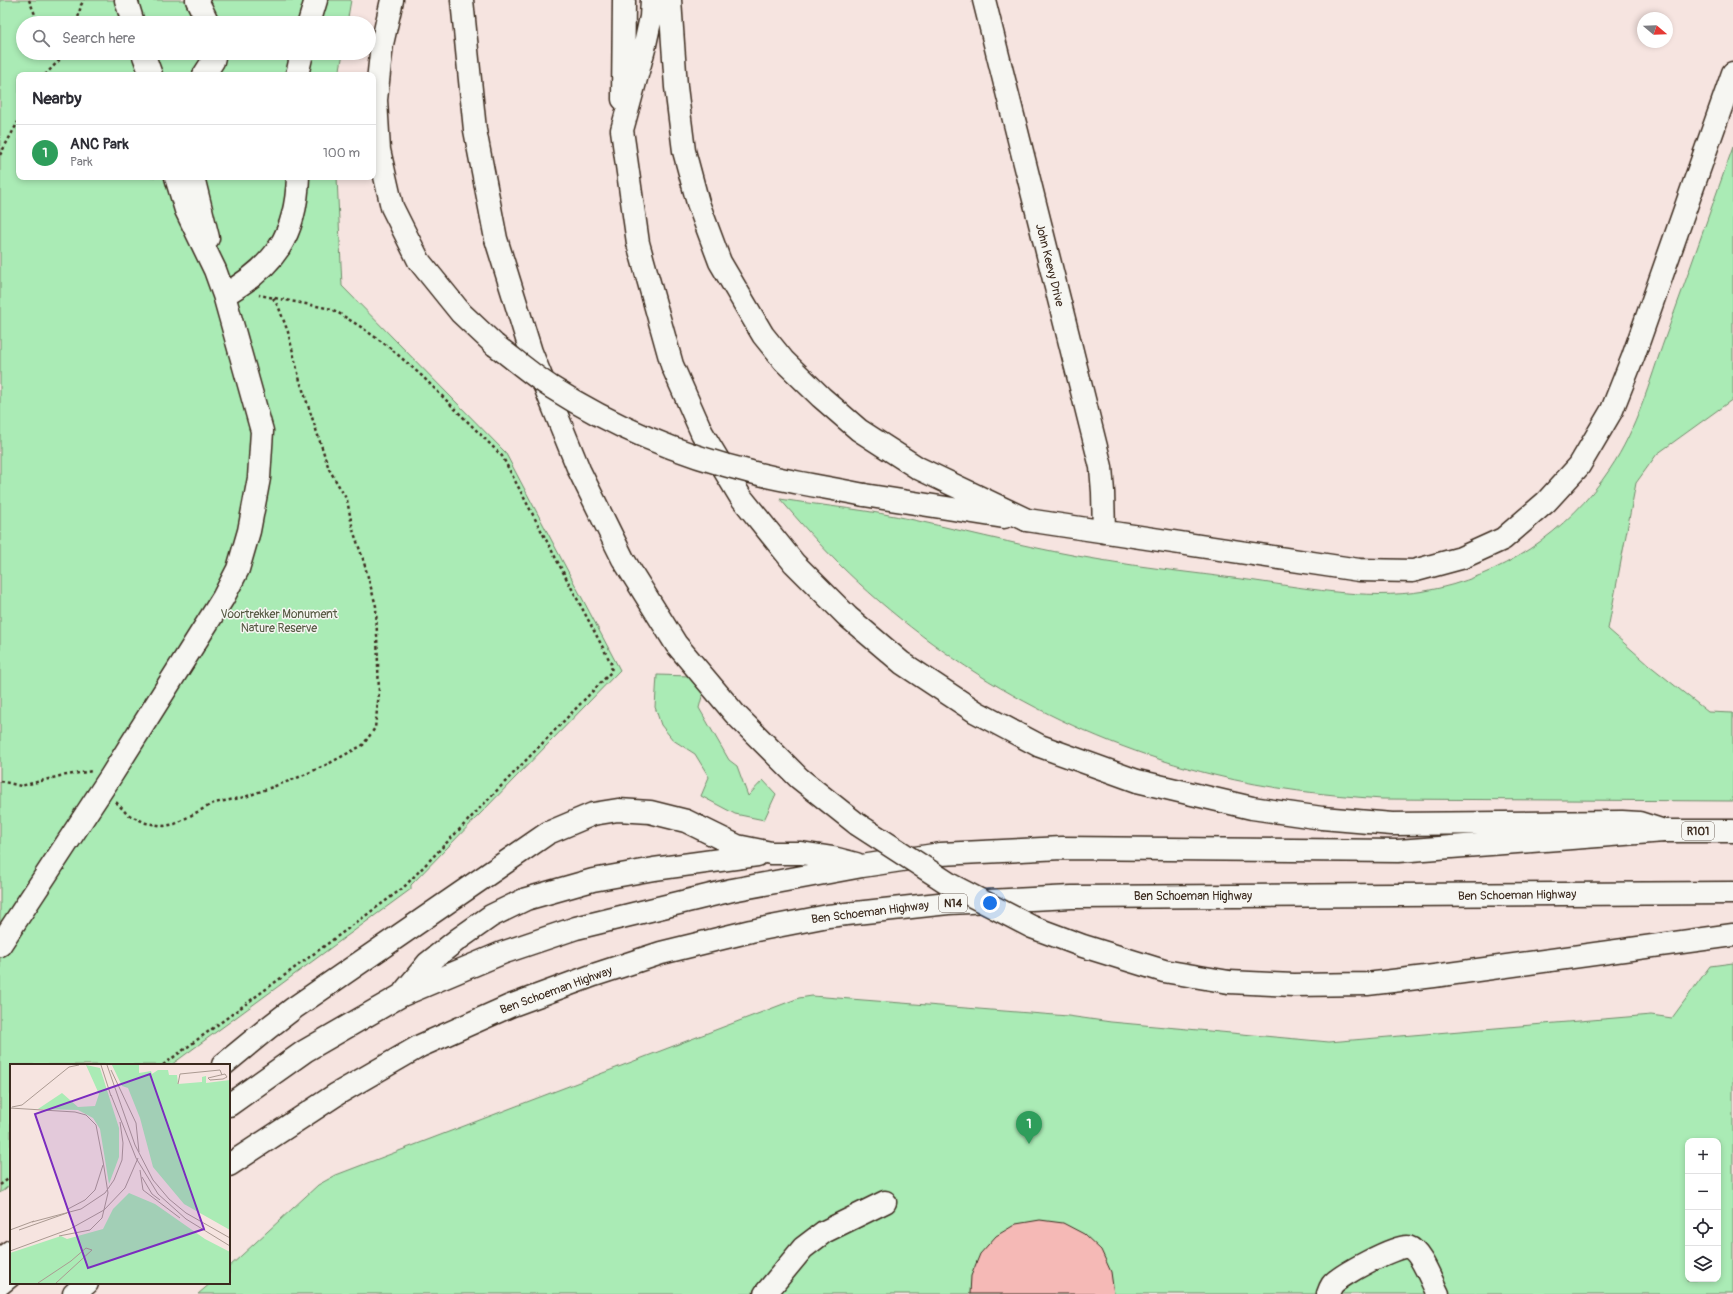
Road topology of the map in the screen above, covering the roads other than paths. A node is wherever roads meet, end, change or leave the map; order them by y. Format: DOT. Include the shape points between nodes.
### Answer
graph roads {
  1 [pos="126,0"];
  2 [pos="198,0"];
  3 [pos="316,0"];
  4 [pos="392,0"];
  5 [pos="462,0"];
  6 [pos="624,0"];
  7 [pos="652,0"];
  8 [pos="670,0"];
  9 [pos="984,0"];
  10 [pos="131,16"];
  11 [pos="205,16"];
  12 [pos="311,16"];
  13 [pos="146,60"];
  14 [pos="213,60"];
  15 [pos="300,60"];
  16 [pos="150,72"];
  17 [pos="206,72"];
  18 [pos="298,72"];
  19 [pos="1733,73"];
  20 [pos="622,130"];
  21 [pos="177,180"];
  22 [pos="195,180"];
  23 [pos="298,180"];
  24 [pos="215,270"];
  25 [pos="224,295"];
  26 [pos="1027,520"];
  27 [pos="1104,532"];
  28 [pos="1664,831"];
  29 [pos="1733,831"];
  30 [pos="771,853"];
  31 [pos="862,866"];
  32 [pos="1733,893"];
  33 [pos="1733,935"];
  34 [pos="0,945"];
  35 [pos="402,995"];
  36 [pos="224,1064"];
  37 [pos="230,1104"];
  38 [pos="230,1163"];
  39 [pos="885,1202"];
  40 [pos="10,1252"];
  41 [pos="0,1260"];
  42 [pos="10,1276"];
  43 [pos="0,1284"];
  44 [pos="86,1284"];
  45 [pos="74,1294"];
  46 [pos="765,1294"];
  47 [pos="1328,1294"];
  48 [pos="1438,1294"];
  1 -- 10 [label="main road"];
  2 -- 11 [label="main road"];
  3 -- 12 [label="main road"];
  4 -- 26 [label="main road, bridge" via="382,44 376,100 379,150 392,207 418,261 461,313 496,345 550,387 591,410 645,437 693,455 751,472 864,495"];
  5 -- 33 [label="main road, bridge" via="475,130 496,239 531,352 579,470 623,559 676,644 734,714 799,778 857,824 951,886 1032,927 1164,971 1229,982 1294,985 1366,984"];
  6 -- 20 [label="main road"];
  7 -- 20 [label="main road" via="644,49"];
  8 -- 26 [label="main road" via="680,122 684,151 698,204 720,262 764,335 784,361 859,430 918,468"];
  9 -- 27 [label="main road, John Keevy Drive" via="1101,468"];
  13 -- 16 [label="main road"];
  14 -- 17 [label="main road"];
  15 -- 18 [label="main road"];
  19 -- 27 [label="main road" via="1612,410 1579,466 1546,502 1503,539 1461,558 1413,571 1397,571 1359,570"];
  20 -- 28 [label="main road" via="638,243 672,365 702,433 740,496 794,564 848,617 902,663 976,712 1040,746 1137,781 1252,808 1392,824 1622,822 1639,823"];
  21 -- 24 [label="main road" via="186,210"];
  22 -- 24 [label="main road"];
  23 -- 25 [label="main road" via="291,226 280,247 247,282"];
  24 -- 25 [label="main road"];
  25 -- 34 [label="main road" via="262,431 259,478 249,531 238,569 223,598 107,783"];
  26 -- 27 [label="main road"];
  28 -- 29 [label="main road, R101"];
  28 -- 31 [label="main road" via="1398,851 1062,848 941,854"];
  30 -- 31 [label="main road" via="801,853"];
  30 -- 35 [label="main road" via="593,880 526,899 491,916 457,940 428,964"];
  30 -- 36 [label="main road" via="737,846 686,821 669,816 618,810 594,814 548,833 498,866 294,1008"];
  31 -- 35 [label="main road" via="732,890 576,928 502,952"];
  32 -- 38 [label="main road, Ben Schoeman Highway / N14" via="1072,897 948,903 828,916 751,931 661,953 510,1006 420,1046 337,1094"];
  35 -- 37 [label="main road" via="305,1051"];
  39 -- 46 [label="main road" via="819,1236 803,1248"];
  40 -- 41 [label="main road"];
  42 -- 43 [label="main road"];
  44 -- 45 [label="main road"];
  47 -- 48 [label="main road" via="1332,1285 1357,1267 1399,1248 1408,1247 1421,1260"];
}
